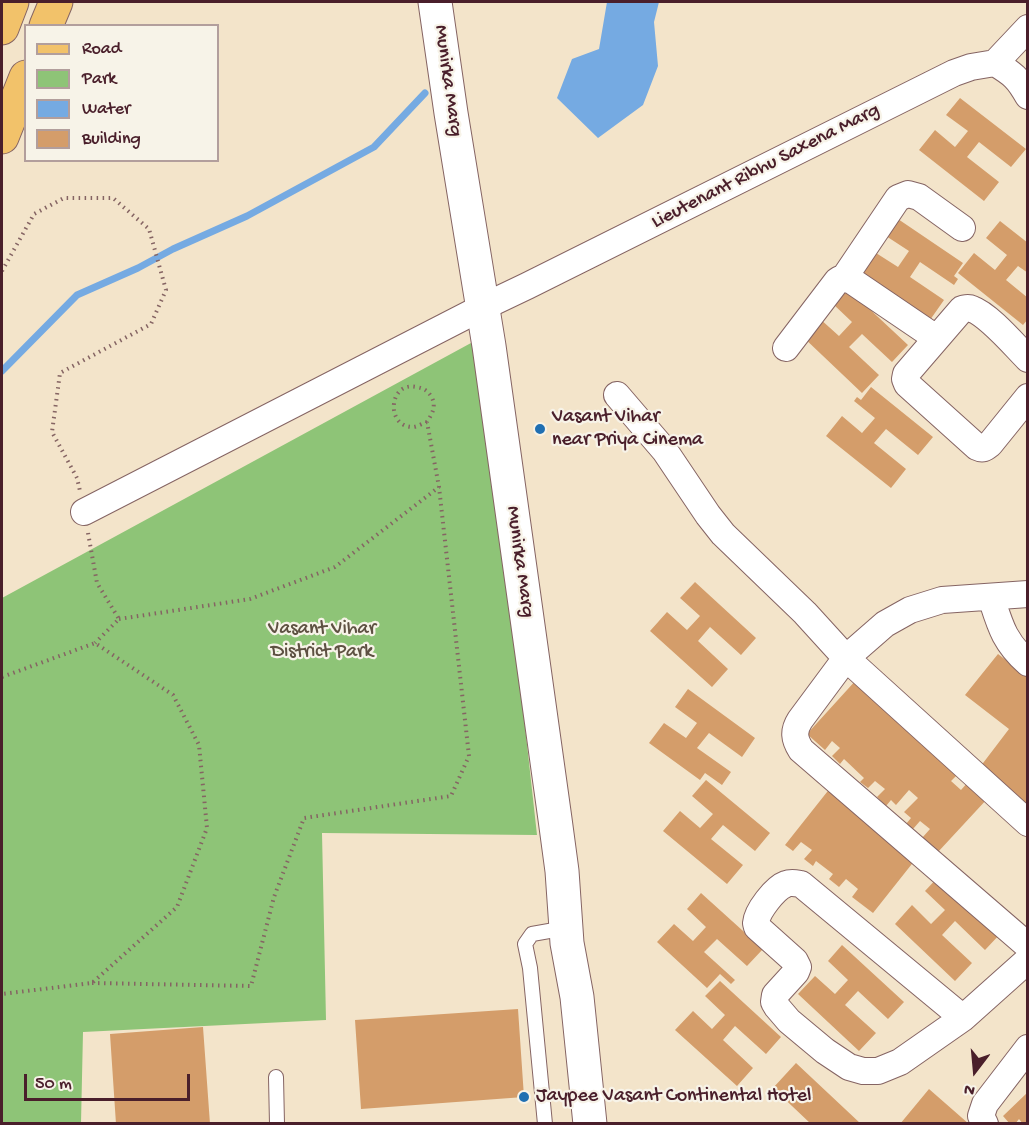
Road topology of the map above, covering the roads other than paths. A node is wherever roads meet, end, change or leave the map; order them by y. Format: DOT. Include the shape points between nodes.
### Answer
graph roads {
  1 [pos="12,2"];
  2 [pos="56,2"];
  3 [pos="435,2"];
  4 [pos="453,2"];
  5 [pos="47,24"];
  6 [pos="2,28"];
  7 [pos="1028,28"];
  8 [pos="995,63"];
  9 [pos="24,82"];
  10 [pos="1028,96"];
  11 [pos="2,137"];
  12 [pos="962,228"];
  13 [pos="844,278"];
  14 [pos="490,304"];
  15 [pos="936,338"];
  16 [pos="786,348"];
  17 [pos="1028,359"];
  18 [pos="617,395"];
  19 [pos="1024,411"];
  20 [pos="84,512"];
  21 [pos="1028,594"];
  22 [pos="991,597"];
  23 [pos="846,658"];
  24 [pos="1028,663"];
  25 [pos="1028,823"];
  26 [pos="566,928"];
  27 [pos="1028,946"];
  28 [pos="1028,960"];
  29 [pos="963,1018"];
  30 [pos="1028,1048"];
  31 [pos="276,1077"];
  32 [pos="277,1124"];
  33 [pos="545,1124"];
  34 [pos="590,1124"];
  35 [pos="607,1124"];
  36 [pos="985,1124"];
  1 -- 6 [label="main road"];
  2 -- 5 [label="main road"];
  3 -- 14 [label="street, Munirka Marg" via="455,136"];
  4 -- 14 [label="street, Munirka Marg"];
  7 -- 8 [label="street"];
  8 -- 10 [label="street" via="1020,82"];
  8 -- 14 [label="street, Lieutenant Ribhu Saxena Marg" via="954,73"];
  9 -- 11 [label="main road"];
  12 -- 13 [label="street" via="919,197 908,194 898,198"];
  13 -- 15 [label="street"];
  13 -- 16 [label="street" via="837,281"];
  14 -- 20 [label="street, Lieutenant Ribhu Saxena Marg"];
  14 -- 26 [label="street, Munirka Marg"];
  14 -- 35 [label="street, Munirka Marg" via="549,679"];
  15 -- 17 [label="street" via="963,309 974,309"];
  15 -- 19 [label="street" via="905,379 977,447 985,448"];
  18 -- 23 [label="street" via="665,451 723,534"];
  21 -- 22 [label="street"];
  22 -- 23 [label="street" via="942,600 910,610 885,624"];
  22 -- 24 [label="street" via="1008,643"];
  23 -- 25 [label="street"];
  23 -- 27 [label="street" via="796,727 796,742 801,750"];
  26 -- 33 [label="lane" via="532,934 525,944"];
  26 -- 34 [label="street, Munirka Marg"];
  28 -- 29 [label="street"];
  29 -- 29 [label="street" via="900,1062 878,1071 849,1067 789,1021 774,1002 775,995 798,967 758,927 759,913 778,888 792,882 801,884"];
  30 -- 36 [label="street" via="986,1104 981,1116"];
  31 -- 32 [label="lane"];
}
